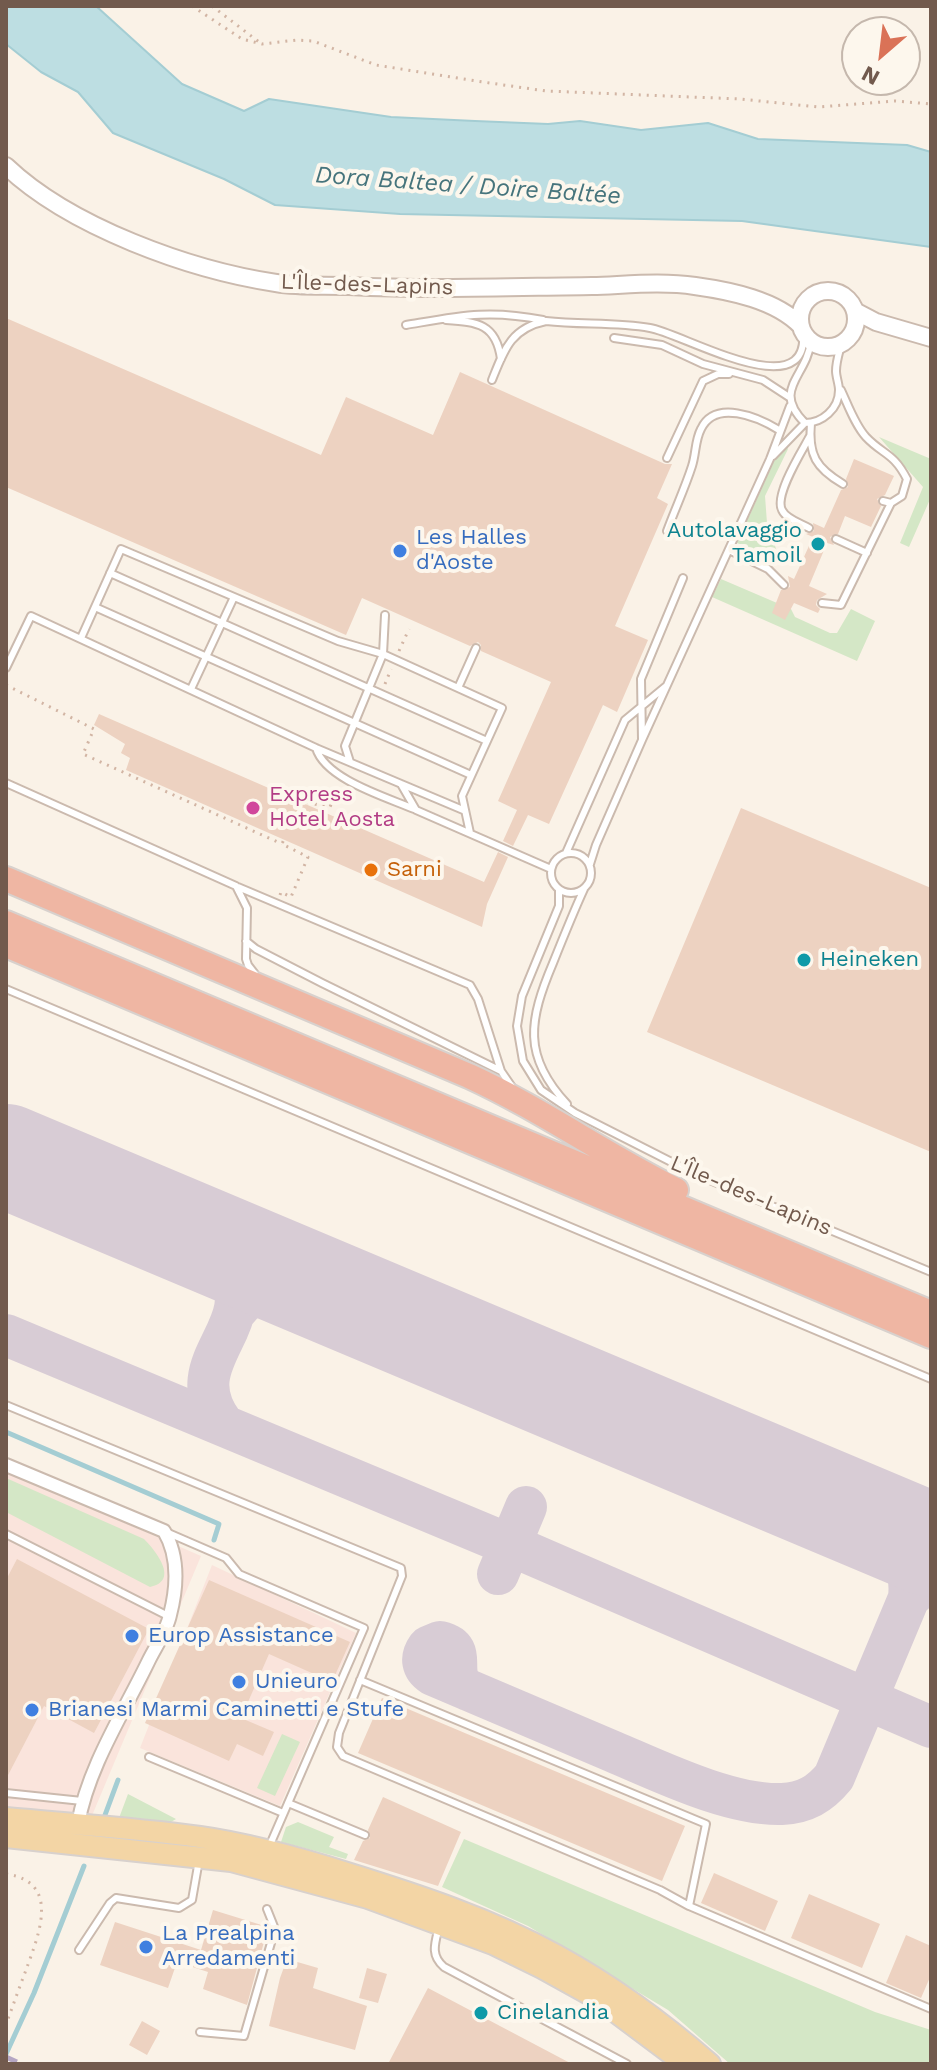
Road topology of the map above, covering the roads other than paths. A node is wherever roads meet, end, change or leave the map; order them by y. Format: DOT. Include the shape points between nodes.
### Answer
graph roads {
  1 [pos="6,166"];
  2 [pos="809,299"];
  3 [pos="755,300"];
  4 [pos="855,311"];
  5 [pos="435,320"];
  6 [pos="546,321"];
  7 [pos="406,325"];
  8 [pos="854,331"];
  9 [pos="805,333"];
  10 [pos="614,338"];
  11 [pos="931,339"];
  12 [pos="841,345"];
  13 [pos="501,359"];
  14 [pos="741,375"];
  15 [pos="492,380"];
  16 [pos="839,388"];
  17 [pos="789,397"];
  18 [pos="790,406"];
  19 [pos="808,423"];
  20 [pos="779,430"];
  21 [pos="810,436"];
  22 [pos="667,458"];
  23 [pos="770,459"];
  24 [pos="843,484"];
  25 [pos="883,501"];
  26 [pos="891,503"];
  27 [pos="809,528"];
  28 [pos="667,531"];
  29 [pos="836,539"];
  30 [pos="729,550"];
  31 [pos="867,553"];
  32 [pos="110,573"];
  33 [pos="683,578"];
  34 [pos="784,585"];
  35 [pos="234,597"];
  36 [pos="822,603"];
  37 [pos="95,607"];
  38 [pos="385,615"];
  39 [pos="222,622"];
  40 [pos="81,638"];
  41 [pos="476,648"];
  42 [pos="10,650"];
  43 [pos="383,654"];
  44 [pos="206,656"];
  45 [pos="6,668"];
  46 [pos="667,686"];
  47 [pos="368,687"];
  48 [pos="458,688"];
  49 [pos="191,689"];
  50 [pos="643,705"];
  51 [pos="354,722"];
  52 [pos="642,740"];
  53 [pos="487,741"];
  54 [pos="316,748"];
  55 [pos="350,762"];
  56 [pos="471,775"];
  57 [pos="6,783"];
  58 [pos="401,784"];
  59 [pos="416,810"];
  60 [pos="463,810"];
  61 [pos="470,833"];
  62 [pos="566,853"];
  63 [pos="590,864"];
  64 [pos="551,869"];
  65 [pos="6,879"];
  66 [pos="236,886"];
  67 [pos="584,889"];
  68 [pos="559,890"];
  69 [pos="6,923"];
  70 [pos="246,941"];
  71 [pos="6,945"];
  72 [pos="6,989"];
  73 [pos="294,1001"];
  74 [pos="501,1071"];
  75 [pos="524,1103"];
  76 [pos="575,1113"];
  77 [pos="931,1272"];
  78 [pos="908,1304"];
  79 [pos="931,1313"];
  80 [pos="931,1336"];
  81 [pos="931,1379"];
  82 [pos="6,1405"];
  83 [pos="6,1465"];
  84 [pos="164,1531"];
  85 [pos="6,1534"];
  86 [pos="170,1617"];
  87 [pos="360,1680"];
  88 [pos="149,1757"];
  89 [pos="6,1793"];
  90 [pos="82,1801"];
  91 [pos="288,1803"];
  92 [pos="283,1813"];
  93 [pos="6,1818"];
  94 [pos="78,1824"];
  95 [pos="365,1835"];
  96 [pos="6,1837"];
  97 [pos="110,1837"];
  98 [pos="268,1850"];
  99 [pos="200,1856"];
  100 [pos="689,1906"];
  101 [pos="267,1909"];
  102 [pos="440,1923"];
  103 [pos="79,1950"];
  104 [pos="931,2009"];
  105 [pos="200,2032"];
  106 [pos="627,2064"];
  107 [pos="685,2064"];
  108 [pos="710,2064"];
  1 -- 3 [label="street, L'Île-des-Lapins" via="89,223 177,258 278,283 391,288 674,284"];
  2 -- 3 [label="street, L'Île-des-Lapins"];
  2 -- 4 [label="street, L'Île-des-Lapins" via="837,292"];
  2 -- 9 [label="street" via="801,312"];
  3 -- 9 [label="street, L'Île-des-Lapins" via="780,309"];
  4 -- 8 [label="street"];
  4 -- 11 [label="street, L'Île-des-Lapins"];
  5 -- 6 [label="lane" via="474,313"];
  5 -- 7 [label="lane"];
  5 -- 13 [label="lane" via="463,321 492,331"];
  6 -- 9 [label="lane" via="653,328 770,368 797,358"];
  6 -- 13 [label="lane" via="515,334"];
  8 -- 11 [label="street, L'Île-des-Lapins"];
  8 -- 12 [label="street"];
  9 -- 12 [label="street, L'Île-des-Lapins" via="826,347"];
  9 -- 17 [label="lane" via="810,350"];
  10 -- 14 [label="lane" via="662,345"];
  12 -- 16 [label="lane"];
  13 -- 15 [label="lane"];
  14 -- 17 [label="lane" via="763,380"];
  14 -- 22 [label="lane" via="718,374 703,381"];
  16 -- 19 [label="lane" via="831,411"];
  16 -- 26 [label="lane" via="866,437 900,464 907,479 902,496"];
  17 -- 18 [label="lane"];
  18 -- 19 [label="lane"];
  18 -- 20 [label="lane"];
  19 -- 21 [label="lane"];
  19 -- 23 [label="lane"];
  20 -- 23 [label="lane"];
  20 -- 28 [label="lane" via="765,421 726,412 702,425"];
  21 -- 24 [label="lane" via="819,467"];
  21 -- 27 [label="lane" via="779,505"];
  23 -- 30 [label="lane, L'Île-des-Lapins"];
  25 -- 26 [label="lane"];
  26 -- 31 [label="lane"];
  29 -- 31 [label="lane"];
  30 -- 34 [label="lane" via="768,569"];
  30 -- 46 [label="lane, L'Île-des-Lapins"];
  31 -- 36 [label="lane" via="841,605"];
  32 -- 35 [label="lane" via="121,549"];
  32 -- 37 [label="lane"];
  32 -- 39 [label="lane"];
  33 -- 50 [label="lane" via="641,679"];
  35 -- 39 [label="lane"];
  35 -- 43 [label="lane"];
  37 -- 40 [label="lane"];
  37 -- 44 [label="lane"];
  38 -- 43 [label="lane"];
  39 -- 44 [label="lane"];
  39 -- 47 [label="lane"];
  40 -- 42 [label="lane" via="31,616"];
  40 -- 49 [label="lane"];
  41 -- 48 [label="lane"];
  42 -- 45 [label="lane"];
  43 -- 47 [label="lane"];
  43 -- 48 [label="lane"];
  44 -- 49 [label="lane"];
  44 -- 51 [label="lane"];
  46 -- 50 [label="lane"];
  46 -- 52 [label="lane, L'Île-des-Lapins"];
  47 -- 51 [label="lane"];
  47 -- 53 [label="lane"];
  48 -- 53 [label="lane" via="502,708"];
  49 -- 54 [label="lane"];
  50 -- 52 [label="lane"];
  50 -- 62 [label="lane" via="625,720"];
  51 -- 55 [label="lane" via="345,746"];
  51 -- 56 [label="lane"];
  52 -- 63 [label="lane, L'Île-des-Lapins"];
  53 -- 56 [label="lane"];
  54 -- 55 [label="lane"];
  54 -- 59 [label="lane" via="319,759 343,778"];
  55 -- 58 [label="lane"];
  56 -- 60 [label="lane" via="462,796"];
  57 -- 66 [label="lane"];
  58 -- 59 [label="lane"];
  58 -- 60 [label="lane"];
  59 -- 61 [label="lane"];
  60 -- 61 [label="lane"];
  61 -- 64 [label="lane"];
  62 -- 63 [label="lane" via="578,853"];
  62 -- 64 [label="lane"];
  63 -- 67 [label="lane, L'Île-des-Lapins" via="591,878"];
  64 -- 68 [label="lane"];
  65 -- 73 [label="highway"];
  66 -- 70 [label="lane" via="247,908"];
  66 -- 74 [label="lane" via="470,985"];
  67 -- 68 [label="lane"];
  67 -- 76 [label="lane, L'Île-des-Lapins" via="539,997 533,1036 545,1078"];
  68 -- 76 [label="lane, L'Île-des-Lapins" via="559,906 522,996 517,1026 529,1076"];
  69 -- 78 [label="highway"];
  70 -- 73 [label="lane" via="250,970"];
  70 -- 74 [label="lane"];
  71 -- 80 [label="highway"];
  72 -- 81 [label="lane"];
  73 -- 75 [label="highway"];
  74 -- 75 [label="lane"];
  75 -- 78 [label="highway" via="652,1178 777,1235"];
  76 -- 77 [label="lane, L'Île-des-Lapins" via="695,1174"];
  78 -- 79 [label="highway"];
  82 -- 87 [label="lane" via="401,1568"];
  83 -- 84 [label="street"];
  84 -- 86 [label="street" via="174,1546 176,1571"];
  84 -- 91 [label="lane" via="226,1558 239,1574 364,1628"];
  85 -- 86 [label="lane"];
  86 -- 90 [label="street"];
  87 -- 100 [label="lane" via="706,1824"];
  87 -- 100 [label="lane" via="339,1733 337,1747 343,1756"];
  88 -- 92 [label="lane"];
  89 -- 90 [label="lane"];
  90 -- 94 [label="street"];
  91 -- 92 [label="lane"];
  91 -- 95 [label="lane"];
  92 -- 98 [label="lane"];
  93 -- 94 [label="main road"];
  94 -- 97 [label="main road"];
  96 -- 97 [label="main road"];
  97 -- 98 [label="main road" via="200,1837"];
  97 -- 99 [label="main road"];
  98 -- 108 [label="main road" via="491,1923 557,1955 624,1997"];
  99 -- 102 [label="main road" via="280,1872"];
  99 -- 103 [label="lane" via="192,1900 179,1908 116,1898"];
  100 -- 104 [label="lane"];
  101 -- 105 [label="lane" via="275,1929 244,2036"];
  102 -- 106 [label="lane" via="434,1949 444,1967"];
  102 -- 107 [label="main road" via="493,1944 598,1999"];
}
